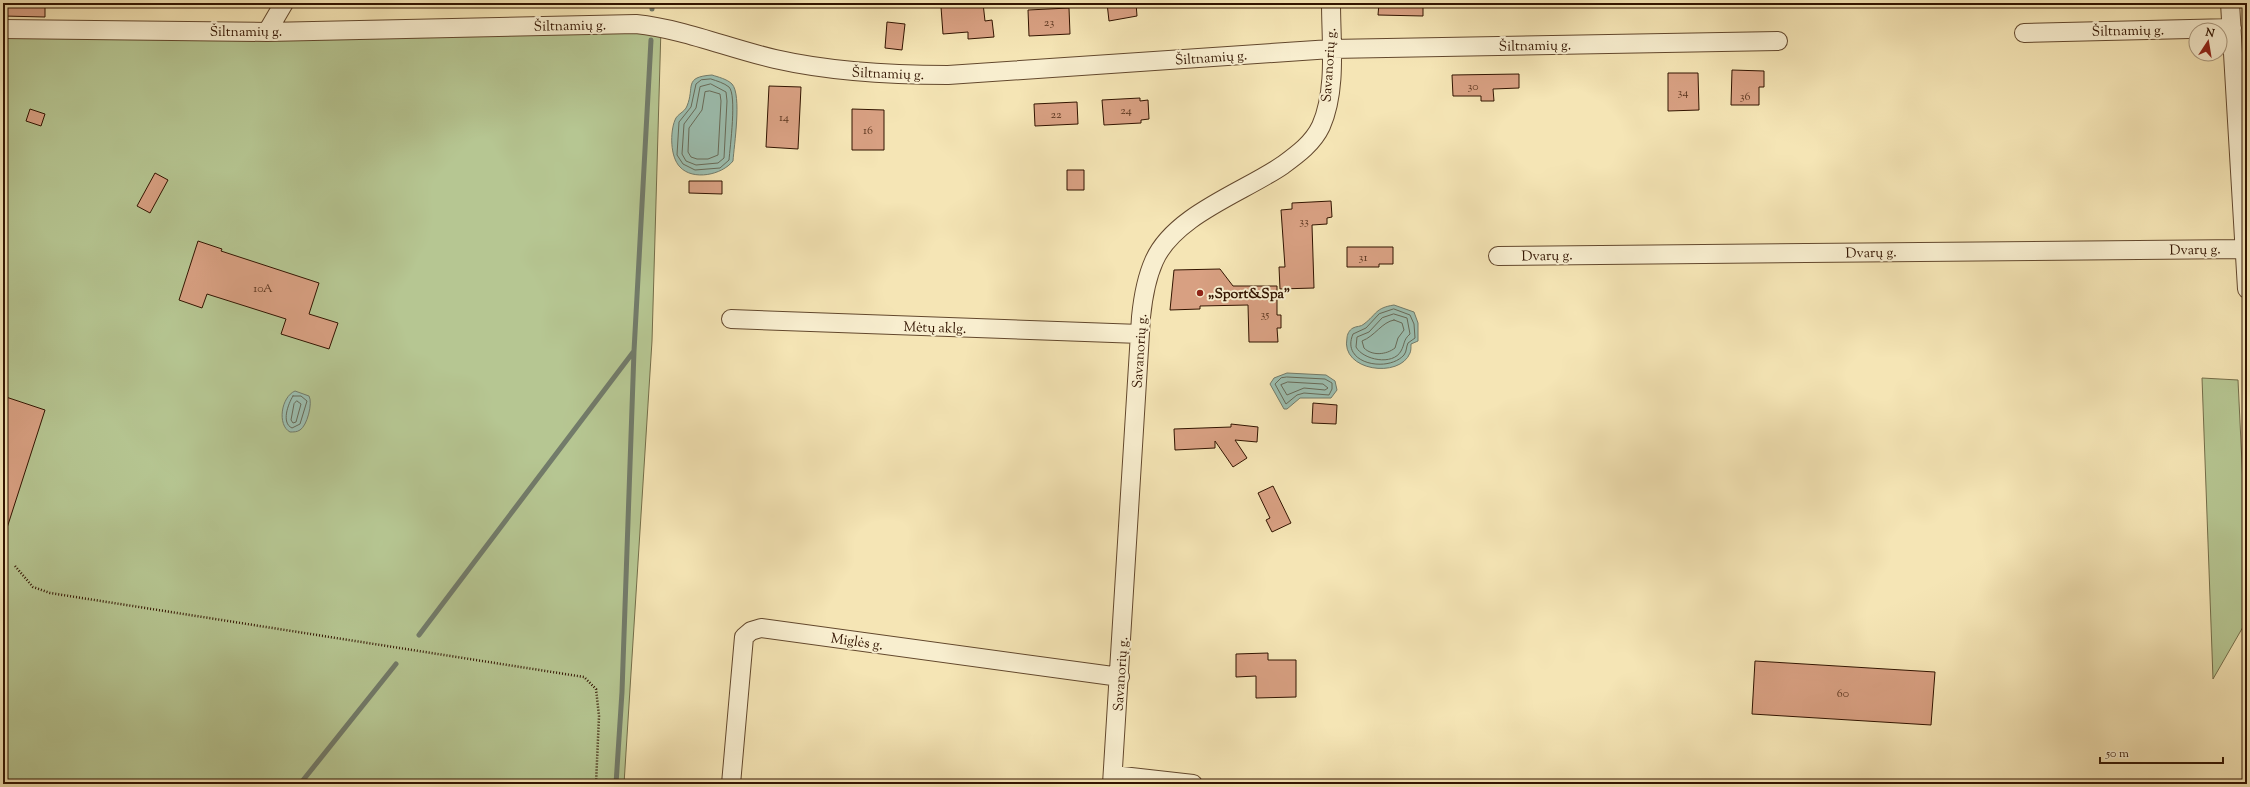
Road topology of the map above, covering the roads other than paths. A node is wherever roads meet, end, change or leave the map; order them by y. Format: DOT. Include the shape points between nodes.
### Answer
graph roads {
  1 [pos="284,3"];
  2 [pos="1331,3"];
  3 [pos="2230,3"];
  4 [pos="3,28"];
  5 [pos="2232,28"];
  6 [pos="267,32"];
  7 [pos="2024,33"];
  8 [pos="1778,41"];
  9 [pos="1331,49"];
  10 [pos="2244,249"];
  11 [pos="1498,256"];
  12 [pos="2247,289"];
  13 [pos="731,319"];
  14 [pos="1140,334"];
  15 [pos="1120,677"];
  16 [pos="1112,779"];
  17 [pos="731,784"];
  18 [pos="1193,784"];
  1 -- 6 [label="street"];
  2 -- 9 [label="street, Savanorių g."];
  3 -- 5 [label="street"];
  4 -- 6 [label="street, Šiltnamių g."];
  5 -- 7 [label="street, Šiltnamių g."];
  5 -- 10 [label="street"];
  6 -- 9 [label="street, Šiltnamių g." via="636,24 661,27 776,59 857,73 898,75 948,75"];
  8 -- 9 [label="street, Šiltnamių g."];
  9 -- 14 [label="street, Savanorių g." via="1326,106 1320,126 1309,144 1285,163 1188,222 1169,238 1154,259 1145,285"];
  10 -- 11 [label="street, Dvarų g."];
  10 -- 12 [label="street"];
  13 -- 14 [label="street, Mėtų aklg."];
  14 -- 15 [label="street, Savanorių g."];
  15 -- 16 [label="street, Savanorių g."];
  15 -- 17 [label="street, Miglės g." via="761,628 751,630 744,637"];
  16 -- 18 [label="street"];
}
